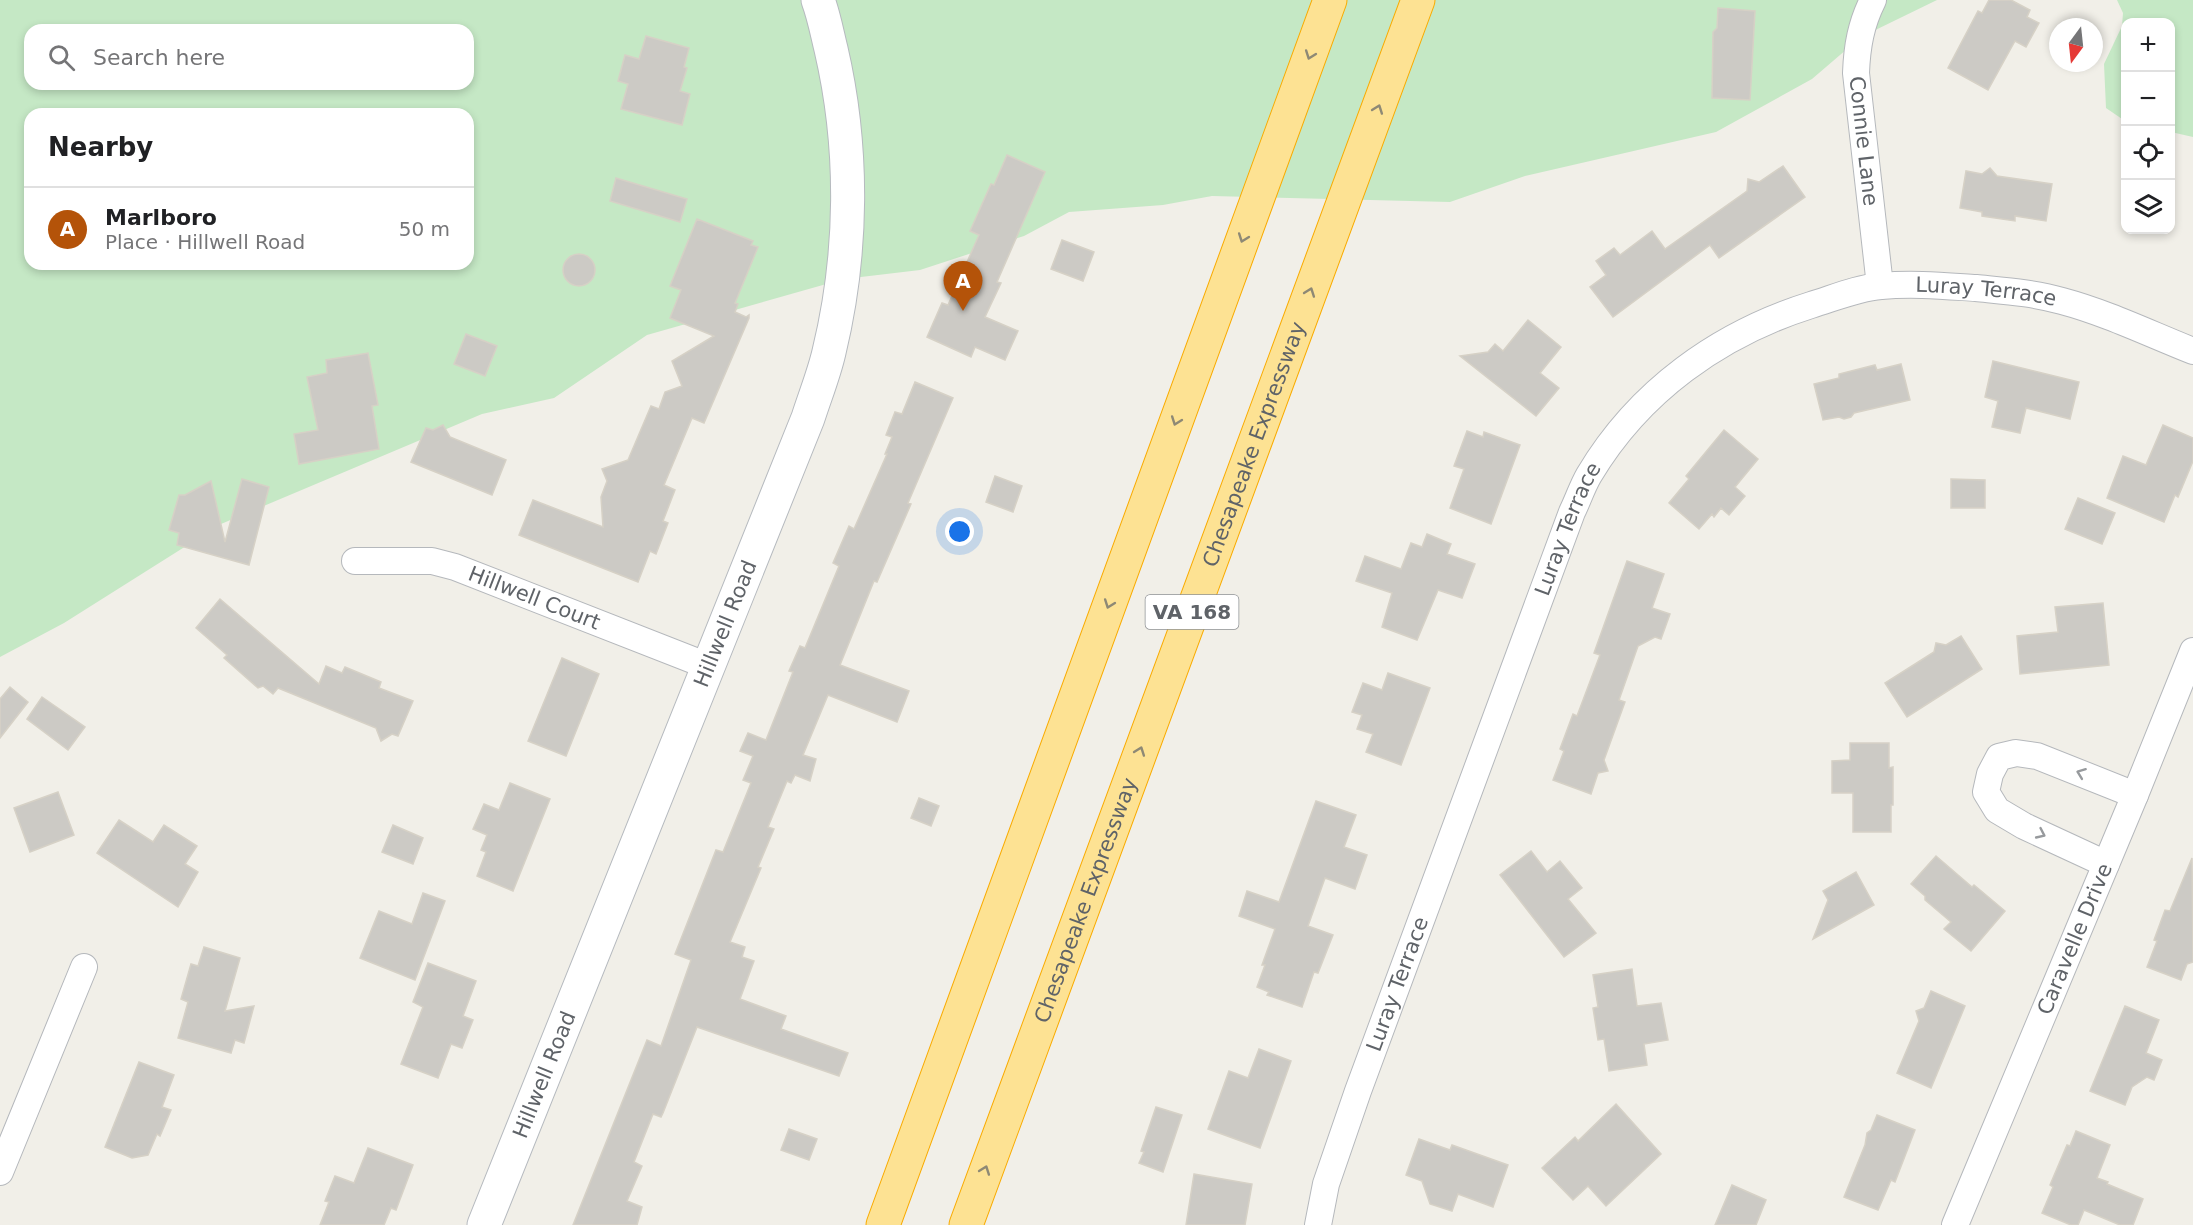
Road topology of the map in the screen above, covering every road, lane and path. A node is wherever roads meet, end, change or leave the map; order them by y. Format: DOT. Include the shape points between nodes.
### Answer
graph roads {
  1 [pos="818,0"];
  2 [pos="1330,0"];
  3 [pos="1418,0"];
  4 [pos="1873,0"];
  5 [pos="1880,286"];
  6 [pos="2193,351"];
  7 [pos="355,561"];
  8 [pos="2193,651"];
  9 [pos="708,666"];
  10 [pos="2135,795"];
  11 [pos="2106,864"];
  12 [pos="84,967"];
  13 [pos="0,1172"];
  14 [pos="484,1225"];
  15 [pos="883,1225"];
  16 [pos="966,1225"];
  17 [pos="1318,1225"];
  18 [pos="1955,1225"];
  1 -- 9 [label="street, Hillwell Road" via="839,84 847,148 843,277 829,353 808,418"];
  2 -- 15 [label="highway, VA 168, one-way"];
  16 -- 3 [label="highway, Chesapeake Expressway / VA 168, one-way"];
  4 -- 5 [label="street, Connie Lane" via="1858,41 1856,73"];
  5 -- 6 [label="street, Luray Terrace" via="1965,287 2061,300"];
  5 -- 17 [label="street, Luray Terrace" via="1782,314 1694,361 1629,420 1589,475 1536,605 1358,1091 1326,1184"];
  7 -- 9 [label="street, Hillwell Court" via="432,561 455,567"];
  8 -- 10 [label="street, Caravelle Drive"];
  9 -- 14 [label="street, Hillwell Road"];
  10 -- 11 [label="street, Caravelle Drive"];
  10 -- 11 [label="street, one-way" via="2037,756 2016,753 1999,757 1990,774 1986,792 1997,810"];
  11 -- 18 [label="street, Caravelle Drive"];
  12 -- 13 [label="street"];
}
